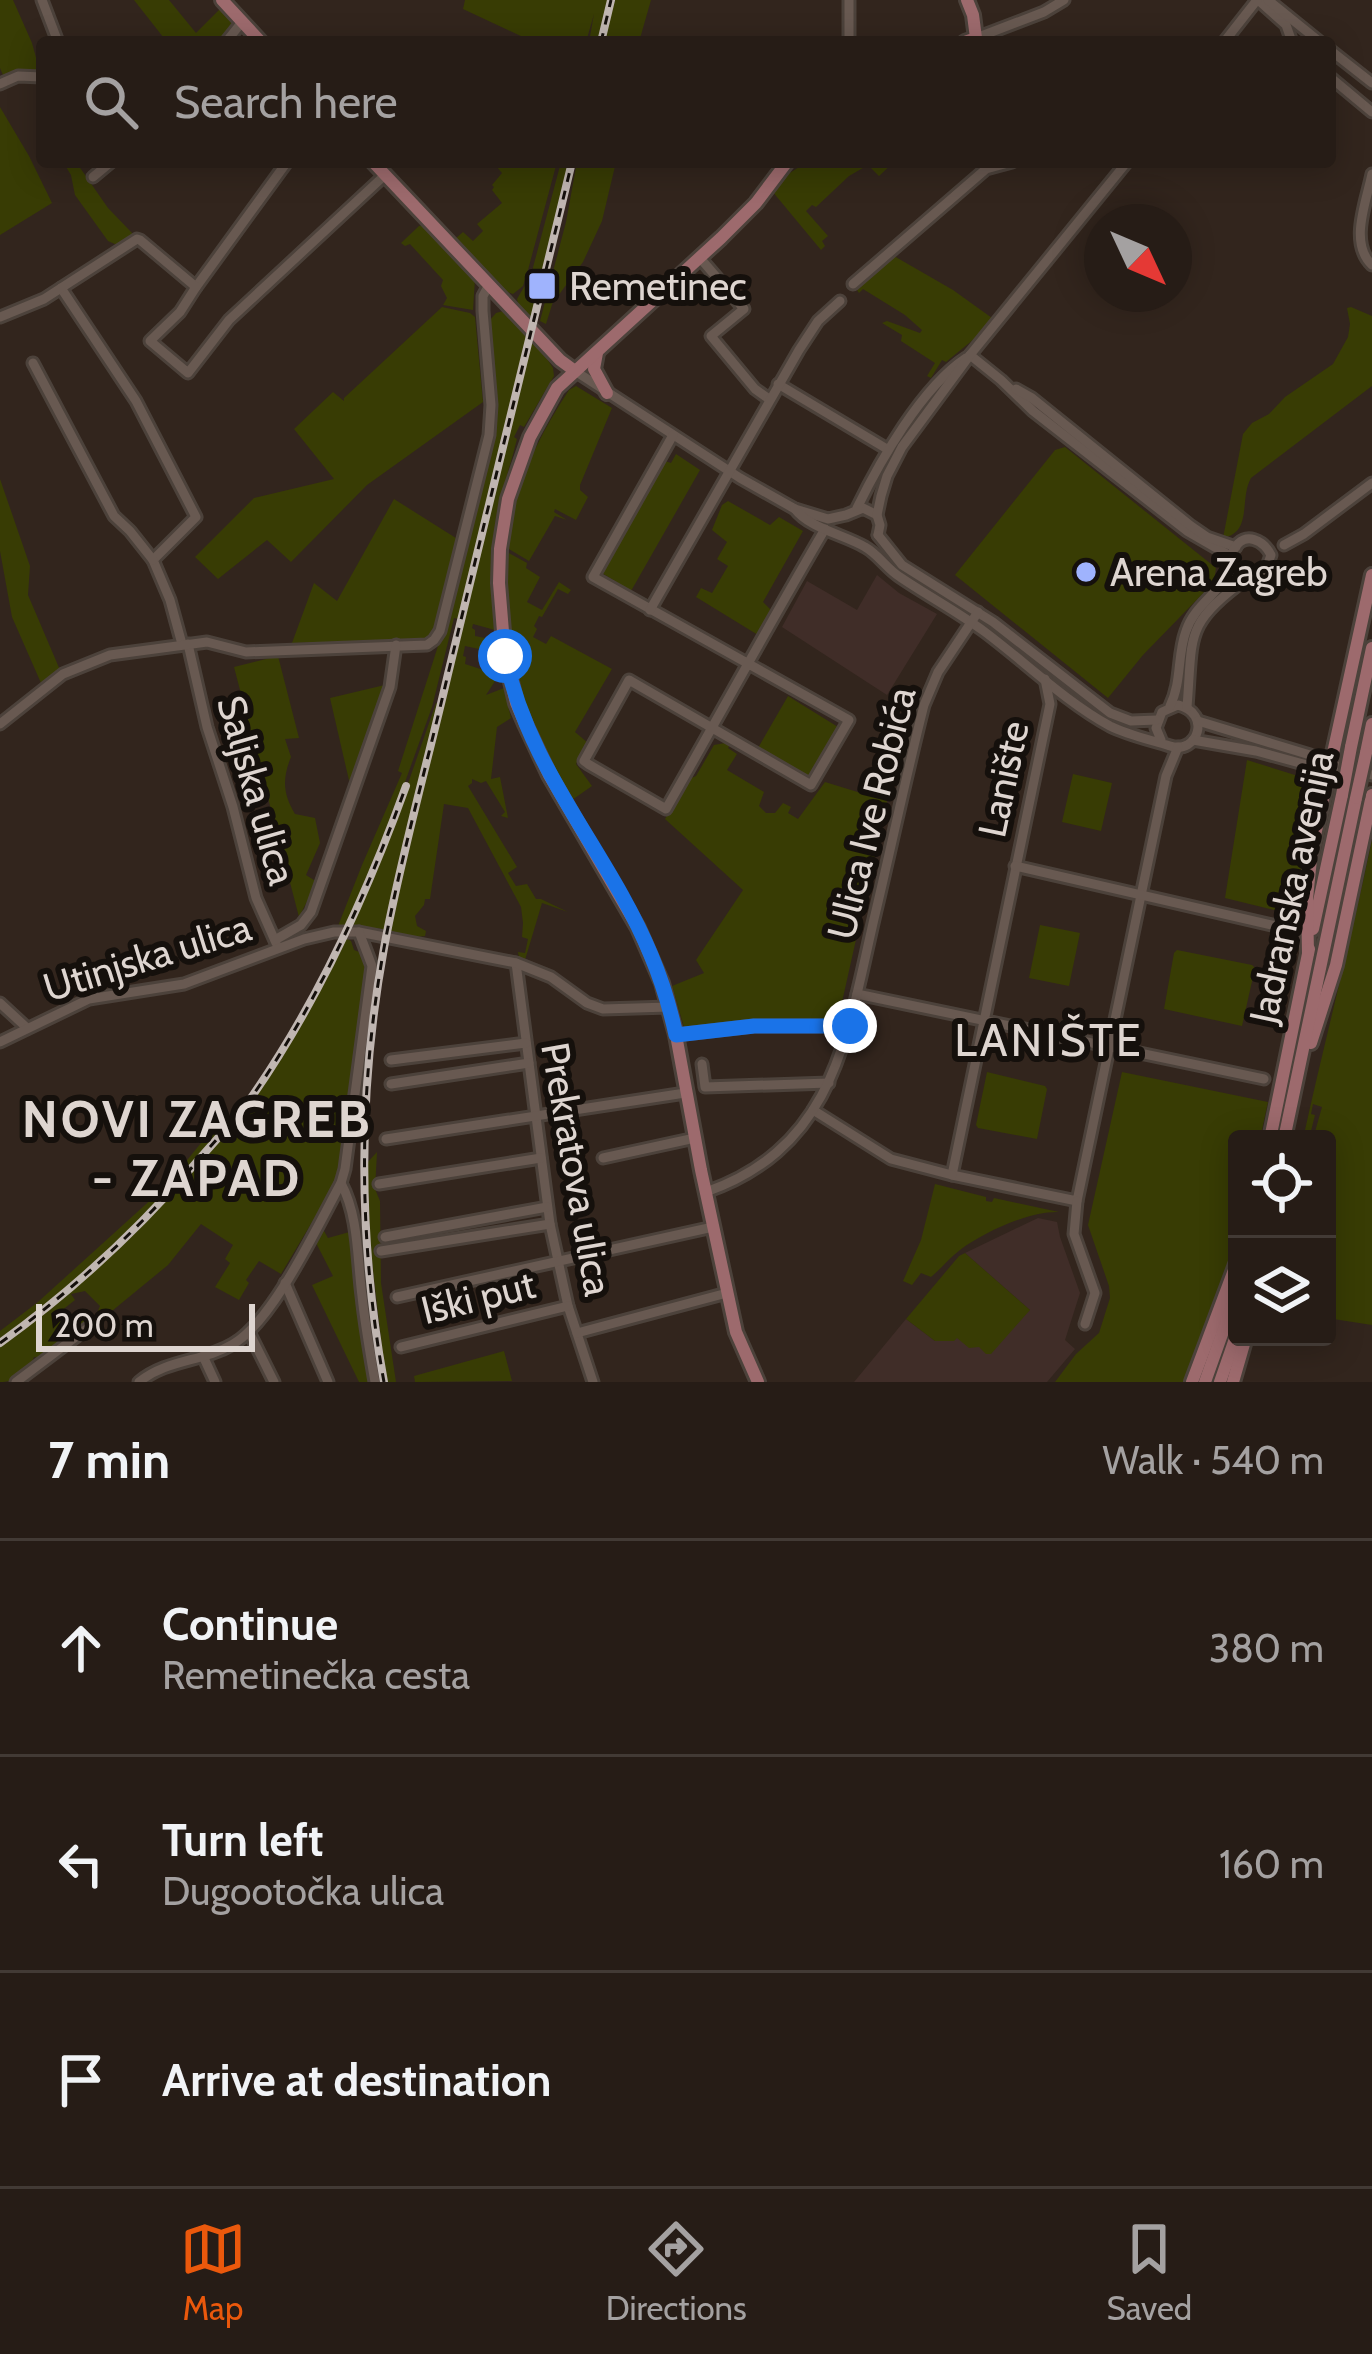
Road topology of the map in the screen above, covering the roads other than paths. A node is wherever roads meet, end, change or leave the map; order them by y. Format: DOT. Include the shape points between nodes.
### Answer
graph roads {
  1 [pos="42,0"];
  2 [pos="222,0"];
  3 [pos="849,0"];
  4 [pos="967,0"];
  5 [pos="1064,0"];
  6 [pos="1257,0"];
  7 [pos="1268,0"];
  8 [pos="242,22"];
  9 [pos="1006,27"];
  10 [pos="1305,30"];
  11 [pos="56,36"];
  12 [pos="231,36"];
  13 [pos="255,36"];
  14 [pos="848,36"];
  15 [pos="970,36"];
  16 [pos="981,36"];
  17 [pos="1012,36"];
  18 [pos="1229,36"];
  19 [pos="1290,36"];
  20 [pos="1294,36"];
  21 [pos="1312,36"];
  22 [pos="1336,55"];
  23 [pos="36,77"];
  24 [pos="1336,82"];
  25 [pos="2,83"];
  26 [pos="1372,83"];
  27 [pos="1371,109"];
  28 [pos="103,168"];
  29 [pos="283,168"];
  30 [pos="379,168"];
  31 [pos="782,168"];
  32 [pos="990,168"];
  33 [pos="1118,168"];
  34 [pos="385,175"];
  35 [pos="1372,175"];
  36 [pos="92,177"];
  37 [pos="700,258"];
  38 [pos="1372,265"];
  39 [pos="853,284"];
  40 [pos="488,285"];
  41 [pos="196,287"];
  42 [pos="61,289"];
  43 [pos="504,301"];
  44 [pos="840,301"];
  45 [pos="0,317"];
  46 [pos="485,322"];
  47 [pos="597,352"];
  48 [pos="970,355"];
  49 [pos="33,363"];
  50 [pos="574,371"];
  51 [pos="778,384"];
  52 [pos="607,393"];
  53 [pos="770,399"];
  54 [pos="673,435"];
  55 [pos="887,449"];
  56 [pos="729,470"];
  57 [pos="1372,483"];
  58 [pos="857,508"];
  59 [pos="795,509"];
  60 [pos="847,515"];
  61 [pos="877,515"];
  62 [pos="825,529"];
  63 [pos="845,536"];
  64 [pos="878,536"];
  65 [pos="863,545"];
  66 [pos="1268,550"];
  67 [pos="1233,555"];
  68 [pos="153,560"];
  69 [pos="1372,575"];
  70 [pos="1247,578"];
  71 [pos="650,610"];
  72 [pos="975,617"];
  73 [pos="185,644"];
  74 [pos="396,645"];
  75 [pos="1372,648"];
  76 [pos="750,663"];
  77 [pos="1046,679"];
  78 [pos="1073,700"];
  79 [pos="1050,704"];
  80 [pos="1170,706"];
  81 [pos="1187,707"];
  82 [pos="1157,720"];
  83 [pos="1198,722"];
  84 [pos="0,724"];
  85 [pos="1372,724"];
  86 [pos="712,728"];
  87 [pos="1193,740"];
  88 [pos="1163,742"];
  89 [pos="1178,747"];
  90 [pos="1332,765"];
  91 [pos="1372,775"];
  92 [pos="1166,776"];
  93 [pos="1372,794"];
  94 [pos="1349,796"];
  95 [pos="1015,866"];
  96 [pos="1141,893"];
  97 [pos="1285,928"];
  98 [pos="359,932"];
  99 [pos="276,944"];
  100 [pos="1308,953"];
  101 [pos="516,963"];
  102 [pos="857,994"];
  103 [pos="0,1003"];
  104 [pos="669,1007"];
  105 [pos="984,1021"];
  106 [pos="850,1026"];
  107 [pos="27,1028"];
  108 [pos="676,1035"];
  109 [pos="0,1042"];
  110 [pos="526,1043"];
  111 [pos="1109,1048"];
  112 [pos="391,1060"];
  113 [pos="529,1063"];
  114 [pos="702,1064"];
  115 [pos="1300,1066"];
  116 [pos="1264,1079"];
  117 [pos="829,1083"];
  118 [pos="391,1084"];
  119 [pos="685,1093"];
  120 [pos="813,1110"];
  121 [pos="534,1116"];
  122 [pos="1272,1130"];
  123 [pos="1286,1130"];
  124 [pos="695,1138"];
  125 [pos="386,1139"];
  126 [pos="541,1157"];
  127 [pos="603,1158"];
  128 [pos="952,1175"];
  129 [pos="340,1183"];
  130 [pos="379,1184"];
  131 [pos="706,1192"];
  132 [pos="1077,1201"];
  133 [pos="547,1207"];
  134 [pos="550,1224"];
  135 [pos="713,1227"];
  136 [pos="385,1237"];
  137 [pos="381,1251"];
  138 [pos="558,1264"];
  139 [pos="284,1283"];
  140 [pos="1228,1286"];
  141 [pos="727,1293"];
  142 [pos="397,1297"];
  143 [pos="568,1306"];
  144 [pos="1228,1317"];
  145 [pos="93,1324"];
  146 [pos="1085,1324"];
  147 [pos="249,1332"];
  148 [pos="577,1333"];
  149 [pos="1238,1346"];
  150 [pos="1241,1346"];
  151 [pos="1242,1346"];
  152 [pos="401,1347"];
  153 [pos="202,1356"];
  154 [pos="16,1382"];
  155 [pos="139,1382"];
  156 [pos="215,1382"];
  157 [pos="274,1382"];
  158 [pos="328,1382"];
  159 [pos="375,1382"];
  160 [pos="593,1382"];
  161 [pos="758,1382"];
  162 [pos="1192,1382"];
  163 [pos="1205,1382"];
  164 [pos="1220,1382"];
  165 [pos="1233,1382"];
  166 [pos="1243,1382"];
  1 -- 11 [label="street"];
  2 -- 8 [label="main road"];
  3 -- 14 [label="street"];
  4 -- 15 [label="main road"];
  5 -- 9 [label="street"];
  6 -- 18 [label="street"];
  6 -- 19 [label="street"];
  7 -- 10 [label="street"];
  8 -- 12 [label="street"];
  8 -- 13 [label="main road"];
  9 -- 16 [label="street"];
  9 -- 17 [label="street"];
  10 -- 20 [label="street"];
  10 -- 21 [label="street"];
  22 -- 26 [label="street"];
  23 -- 25 [label="street"];
  24 -- 27 [label="street"];
  28 -- 36 [label="street"];
  29 -- 41 [label="street"];
  30 -- 34 [label="main road"];
  31 -- 37 [label="main road"];
  32 -- 39 [label="street"];
  33 -- 48 [label="street"];
  34 -- 40 [label="main road"];
  34 -- 41 [label="street" via="229,320 188,374 150,341"];
  35 -- 38 [label="street" via="1359,244"];
  37 -- 47 [label="main road"];
  37 -- 53 [label="street" via="744,309 711,336"];
  40 -- 43 [label="main road"];
  40 -- 46 [label="street"];
  41 -- 42 [label="street" via="136,239"];
  42 -- 45 [label="street"];
  42 -- 68 [label="street" via="136,401 196,517"];
  43 -- 46 [label="street"];
  43 -- 50 [label="main road"];
  44 -- 51 [label="street"];
  46 -- 74 [label="street" via="489,435 440,632 427,645"];
  47 -- 50 [label="main road"];
  47 -- 52 [label="main road"];
  48 -- 55 [label="street"];
  48 -- 61 [label="street" via="894,459"];
  48 -- 67 [label="street"];
  49 -- 68 [label="street" via="113,516"];
  50 -- 52 [label="street"];
  50 -- 104 [label="main road" via="535,427 508,499 499,584 505,656 533,743 638,928"];
  51 -- 53 [label="street"];
  51 -- 55 [label="street"];
  52 -- 54 [label="street"];
  53 -- 56 [label="street"];
  54 -- 56 [label="street"];
  54 -- 71 [label="street" via="593,577"];
  55 -- 58 [label="street"];
  56 -- 59 [label="street"];
  56 -- 71 [label="street"];
  57 -- 66 [label="street" via="1304,534"];
  58 -- 60 [label="street"];
  58 -- 61 [label="street"];
  59 -- 60 [label="street"];
  59 -- 62 [label="street"];
  60 -- 63 [label="street"];
  61 -- 64 [label="street"];
  62 -- 63 [label="street"];
  62 -- 76 [label="street"];
  63 -- 65 [label="street"];
  64 -- 65 [label="street"];
  64 -- 72 [label="street" via="902,566"];
  65 -- 72 [label="street" via="896,574"];
  66 -- 67 [label="street" via="1251,539"];
  66 -- 70 [label="street" via="1265,572"];
  67 -- 70 [label="street"];
  67 -- 80 [label="street" via="1188,624"];
  68 -- 73 [label="street, Saljska ulica"];
  69 -- 90 [label="main road"];
  70 -- 81 [label="street" via="1197,626"];
  71 -- 76 [label="street"];
  72 -- 77 [label="street"];
  72 -- 82 [label="street" via="1115,716"];
  72 -- 102 [label="street, Ulica Ive Robića" via="924,705"];
  73 -- 74 [label="street" via="246,652"];
  73 -- 84 [label="street" via="110,655 63,674"];
  73 -- 99 [label="street, Saljska ulica"];
  74 -- 99 [label="street, Utinjska ulica" via="390,687 311,912"];
  75 -- 94 [label="main road, Jadranska avenija, bridge"];
  76 -- 86 [label="street"];
  76 -- 86 [label="street" via="848,720 811,785"];
  77 -- 78 [label="street"];
  77 -- 79 [label="street, Lanište"];
  78 -- 79 [label="street, Lanište"];
  78 -- 88 [label="street" via="1116,729"];
  79 -- 95 [label="street, Lanište"];
  80 -- 81 [label="street"];
  80 -- 82 [label="street"];
  81 -- 83 [label="street"];
  82 -- 88 [label="street"];
  83 -- 87 [label="street"];
  83 -- 90 [label="street"];
  85 -- 94 [label="main road, Jadranska avenija, bridge"];
  86 -- 86 [label="street" via="666,809 584,761 629,680"];
  87 -- 89 [label="street"];
  87 -- 90 [label="street"];
  88 -- 89 [label="street"];
  88 -- 92 [label="street"];
  89 -- 92 [label="street"];
  90 -- 91 [label="street"];
  90 -- 100 [label="main road" via="1312,849"];
  92 -- 96 [label="street"];
  93 -- 115 [label="main road" via="1336,965"];
  94 -- 100 [label="main road, Jadranska avenija"];
  94 -- 115 [label="main road, Jadranska avenija"];
  95 -- 96 [label="street, Lanište"];
  95 -- 105 [label="street, Lanište"];
  96 -- 97 [label="street, Lanište"];
  96 -- 111 [label="street"];
  98 -- 99 [label="street, Utinjska ulica"];
  98 -- 101 [label="street, Utinjska ulica"];
  98 -- 129 [label="street" via="371,966"];
  99 -- 107 [label="street, Utinjska ulica" via="187,983 89,999"];
  100 -- 122 [label="main road, Jadranska avenija"];
  101 -- 104 [label="street, Utinjska ulica" via="603,1010"];
  101 -- 110 [label="street, Prekratova ulica"];
  102 -- 105 [label="street"];
  102 -- 106 [label="street, Ulica Ive Robića"];
  103 -- 107 [label="street"];
  104 -- 108 [label="main road"];
  105 -- 111 [label="street"];
  105 -- 128 [label="street, Lanište"];
  106 -- 108 [label="street"];
  106 -- 117 [label="street, Ulica Ive Robića"];
  107 -- 109 [label="street, Utinjska ulica"];
  108 -- 119 [label="main road"];
  110 -- 112 [label="street"];
  110 -- 113 [label="street, Prekratova ulica"];
  111 -- 116 [label="street"];
  111 -- 132 [label="street"];
  113 -- 118 [label="street"];
  113 -- 121 [label="street, Prekratova ulica"];
  114 -- 117 [label="street" via="704,1087"];
  115 -- 123 [label="main road, Jadranska avenija"];
  117 -- 120 [label="street, Ulica Ive Robića"];
  119 -- 121 [label="street"];
  119 -- 124 [label="main road"];
  120 -- 128 [label="street" via="891,1160"];
  120 -- 131 [label="street, Ulica Ive Robića" via="758,1167"];
  121 -- 125 [label="street"];
  121 -- 126 [label="street, Prekratova ulica"];
  124 -- 127 [label="street"];
  124 -- 131 [label="main road"];
  126 -- 130 [label="street"];
  126 -- 133 [label="street, Prekratova ulica"];
  128 -- 132 [label="street"];
  129 -- 139 [label="street"];
  129 -- 159 [label="street" via="357,1240"];
  131 -- 135 [label="main road"];
  132 -- 146 [label="street" via="1074,1234 1095,1293"];
  133 -- 134 [label="street, Prekratova ulica"];
  133 -- 136 [label="street"];
  134 -- 137 [label="street"];
  134 -- 138 [label="street, Prekratova ulica"];
  135 -- 138 [label="street"];
  135 -- 141 [label="main road"];
  138 -- 142 [label="street"];
  138 -- 143 [label="street, Prekratova ulica"];
  139 -- 147 [label="street"];
  139 -- 158 [label="street"];
  140 -- 162 [label="main road"];
  141 -- 148 [label="street"];
  141 -- 161 [label="main road"];
  143 -- 148 [label="street, Prekratova ulica"];
  143 -- 152 [label="street, Iški put"];
  144 -- 163 [label="main road"];
  145 -- 154 [label="street"];
  147 -- 153 [label="street"];
  147 -- 157 [label="street"];
  148 -- 160 [label="street, Prekratova ulica"];
  149 -- 164 [label="main road"];
  150 -- 165 [label="main road"];
  151 -- 166 [label="main road"];
  153 -- 155 [label="street"];
  153 -- 156 [label="street"];
}
